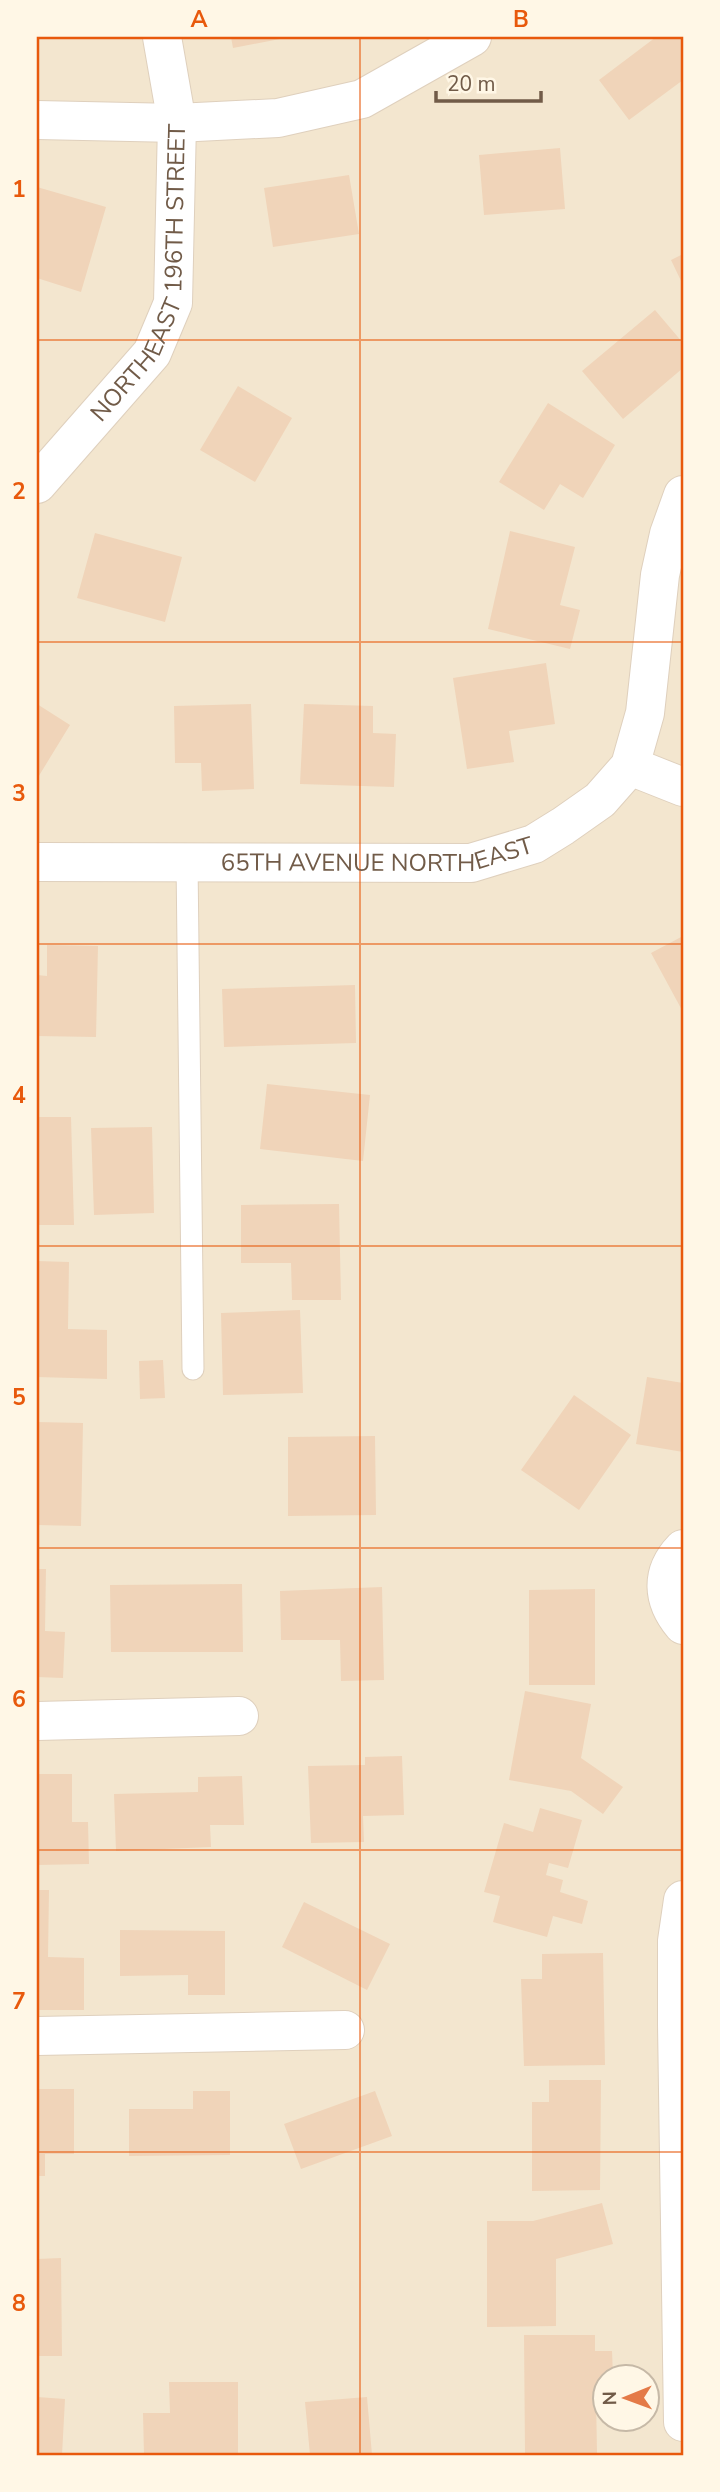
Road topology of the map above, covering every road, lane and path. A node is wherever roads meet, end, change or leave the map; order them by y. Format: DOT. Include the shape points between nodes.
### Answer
graph roads {
  1 [pos="162,37"];
  2 [pos="472,37"];
  3 [pos="37,120"];
  4 [pos="177,123"];
  5 [pos="37,484"];
  6 [pos="683,495"];
  7 [pos="630,766"];
  8 [pos="683,787"];
  9 [pos="187,861"];
  10 [pos="37,862"];
  11 [pos="193,1369"];
  12 [pos="683,1549"];
  13 [pos="683,1625"];
  14 [pos="239,1716"];
  15 [pos="37,1721"];
  16 [pos="683,1900"];
  17 [pos="345,2030"];
  18 [pos="37,2036"];
  19 [pos="683,2422"];
  1 -- 4 [label="street, NORTHEAST 196TH STREET"];
  2 -- 4 [label="street" via="362,99 278,118"];
  3 -- 4 [label="street"];
  4 -- 5 [label="street, NORTHEAST 196TH STREET" via="173,303 152,353"];
  6 -- 7 [label="street" via="660,575 645,713"];
  7 -- 8 [label="street"];
  7 -- 9 [label="street, 65TH AVENUE NORTHEAST" via="600,800 534,844 471,863"];
  9 -- 10 [label="street, 65TH AVENUE NORTHEAST"];
  9 -- 11 [label="lane"];
  12 -- 13 [label="street" via="668,1569 665,1582 666,1597"];
  14 -- 15 [label="street"];
  16 -- 19 [label="street" via="677,1941 677,2024"];
  17 -- 18 [label="street"];
}
